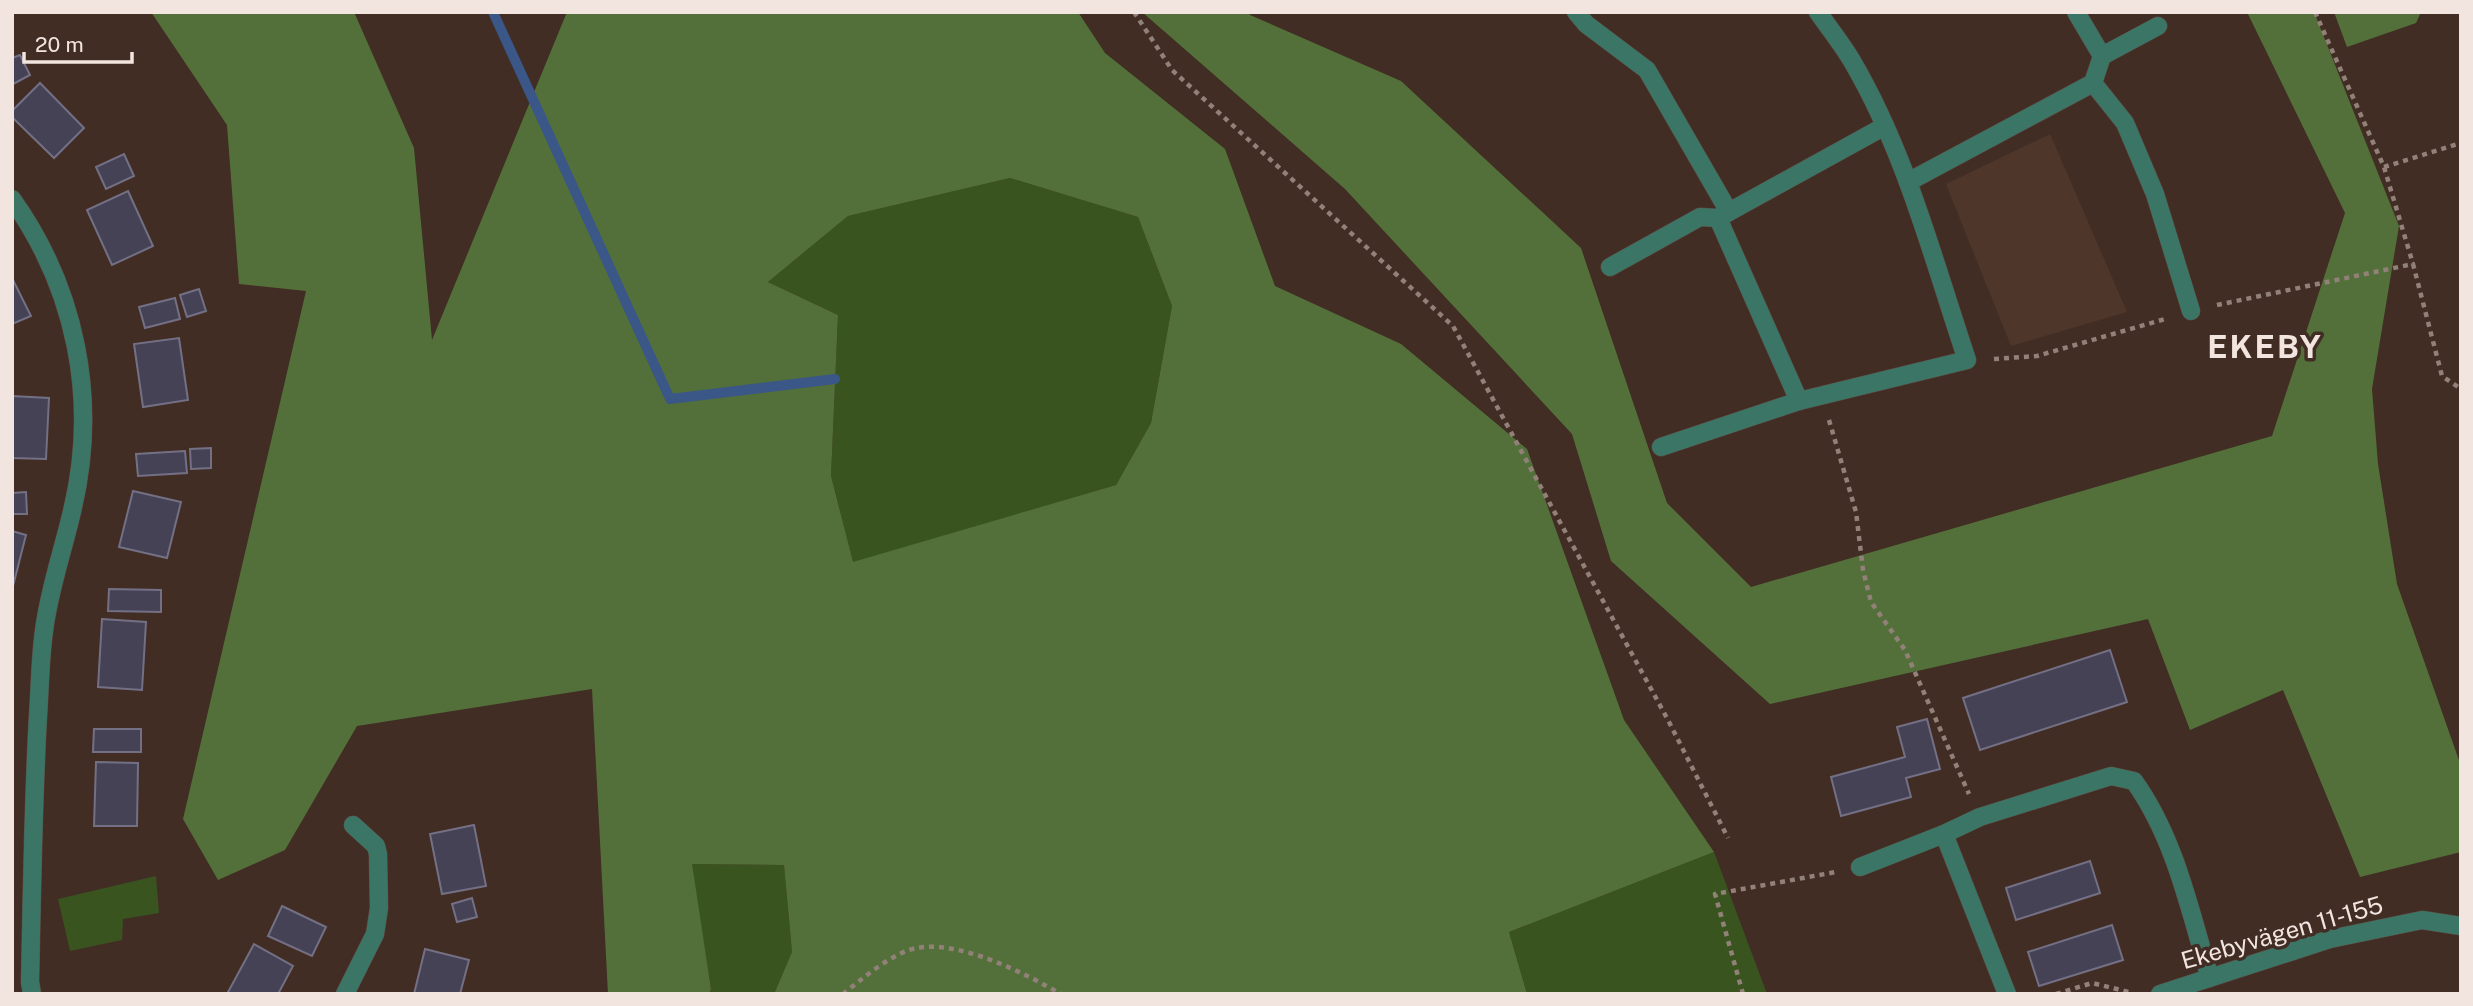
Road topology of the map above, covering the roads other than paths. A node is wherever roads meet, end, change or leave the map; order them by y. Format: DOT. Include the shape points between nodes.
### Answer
graph roads {
  1 [pos="1576,12"];
  2 [pos="1818,12"];
  3 [pos="2076,12"];
  4 [pos="2158,26"];
  5 [pos="2102,56"];
  6 [pos="2094,83"];
  7 [pos="1885,126"];
  8 [pos="1908,182"];
  9 [pos="12,199"];
  10 [pos="1723,215"];
  11 [pos="1610,267"];
  12 [pos="2191,311"];
  13 [pos="1799,401"];
  14 [pos="1661,447"];
  15 [pos="353,825"];
  16 [pos="1944,835"];
  17 [pos="1860,867"];
  18 [pos="2461,926"];
  19 [pos="2210,978"];
  20 [pos="32,994"];
  21 [pos="345,994"];
  22 [pos="2007,994"];
  23 [pos="2160,994"];
  1 -- 10 [label="street" via="1647,71"];
  2 -- 7 [label="street" via="1852,60"];
  3 -- 5 [label="street"];
  4 -- 5 [label="street"];
  5 -- 6 [label="street"];
  6 -- 8 [label="street"];
  6 -- 12 [label="street" via="2125,123 2155,194"];
  7 -- 8 [label="street"];
  7 -- 10 [label="street"];
  8 -- 13 [label="street" via="1967,360"];
  9 -- 20 [label="street" via="56,279 71,320 83,394 83,447 76,493 44,631 34,787"];
  10 -- 11 [label="street" via="1700,217"];
  10 -- 13 [label="street"];
  13 -- 14 [label="street"];
  15 -- 21 [label="street" via="376,846 379,908 375,934"];
  16 -- 17 [label="street"];
  16 -- 19 [label="street" via="1980,817 2111,776 2134,781 2149,802 2178,870"];
  16 -- 22 [label="street"];
  18 -- 19 [label="street, Ekebyvägen 11-155" via="2422,920 2330,939"];
  19 -- 23 [label="street, Ekebyvägen 11-155"];
}
